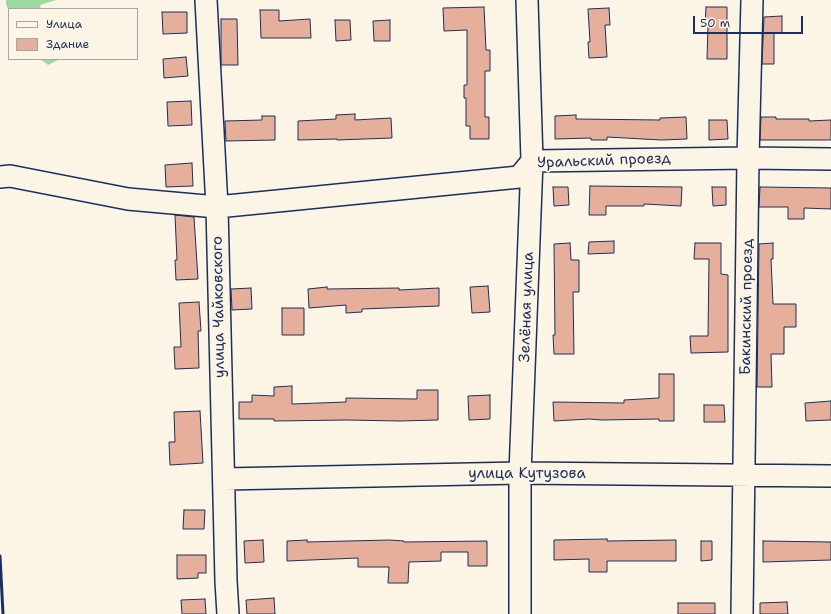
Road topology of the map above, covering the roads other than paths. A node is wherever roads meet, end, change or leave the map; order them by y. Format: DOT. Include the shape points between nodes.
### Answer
graph roads {
  1 [pos="206,0"];
  2 [pos="527,0"];
  3 [pos="752,0"];
  4 [pos="748,158"];
  5 [pos="831,159"];
  6 [pos="532,161"];
  7 [pos="0,177"];
  8 [pos="217,207"];
  9 [pos="520,473"];
  10 [pos="745,474"];
  11 [pos="831,476"];
  12 [pos="224,479"];
  13 [pos="228,614"];
  14 [pos="520,614"];
  15 [pos="742,614"];
  1 -- 8 [label="street, улица Чайковского"];
  2 -- 6 [label="street, Зелёная улица"];
  3 -- 4 [label="street, Бакинский проезд"];
  4 -- 5 [label="street, Уральский проезд"];
  4 -- 6 [label="street, Уральский проезд"];
  4 -- 10 [label="street, Бакинский проезд"];
  6 -- 8 [label="street, Уральский проезд" via="518,177"];
  6 -- 9 [label="street, Зелёная улица"];
  7 -- 8 [label="street, Уральский проезд" via="10,176 128,199"];
  8 -- 12 [label="street, улица Чайковского"];
  9 -- 10 [label="street, улица Кутузова"];
  9 -- 12 [label="street, улица Кутузова"];
  9 -- 14 [label="street, Зелёная улица"];
  10 -- 11 [label="street, улица Кутузова"];
  10 -- 15 [label="street, Бакинский проезд"];
  12 -- 13 [label="street, улица Чайковского"];
}
